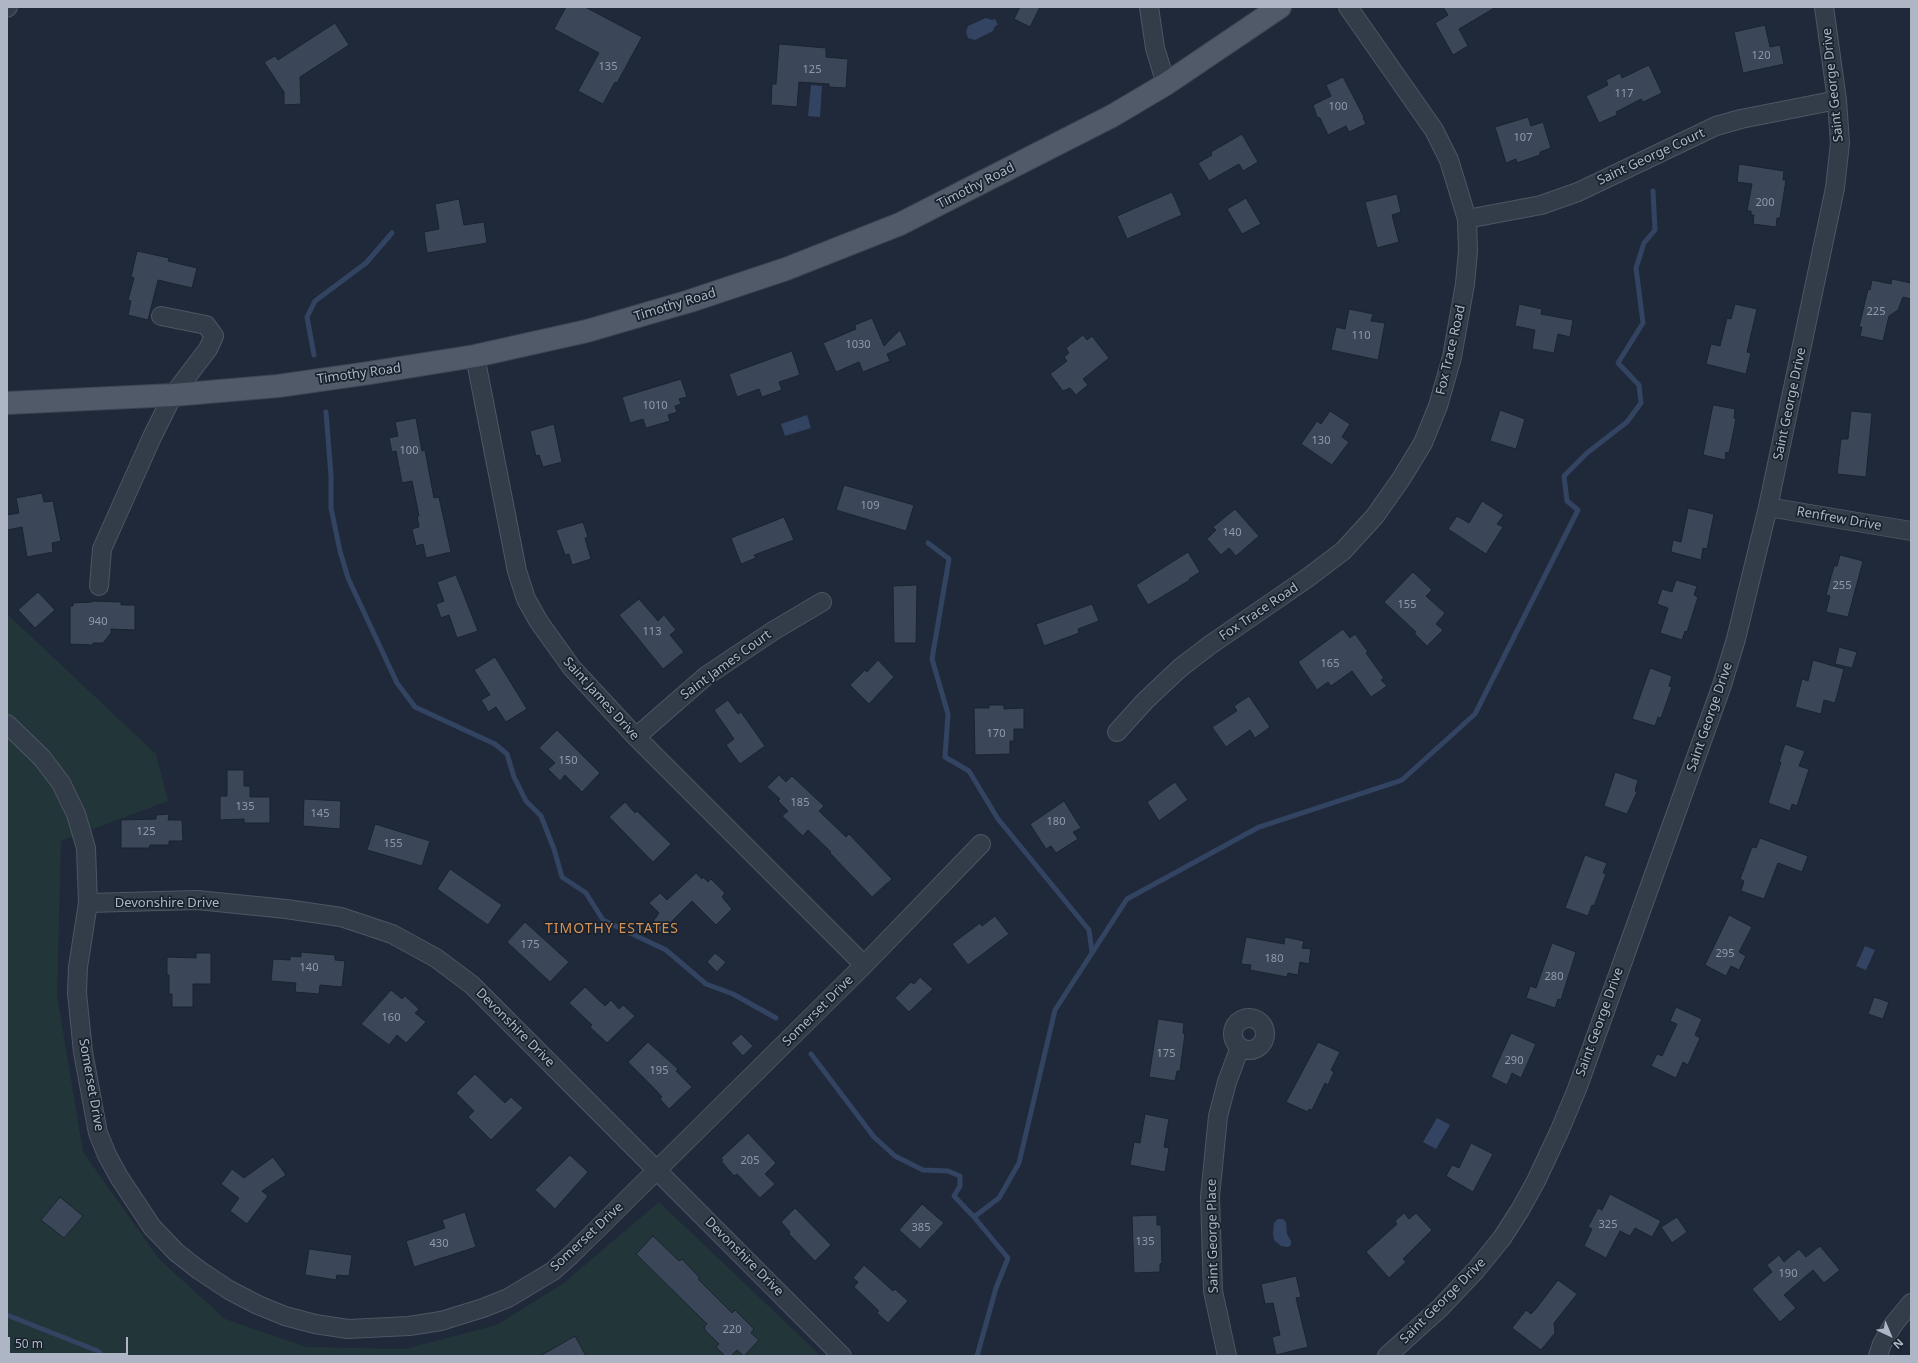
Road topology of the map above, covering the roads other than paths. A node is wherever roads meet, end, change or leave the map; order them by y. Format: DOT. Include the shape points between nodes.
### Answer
graph roads {
  1 [pos="1149,7"];
  2 [pos="1280,7"];
  3 [pos="1348,7"];
  4 [pos="1824,7"];
  5 [pos="1166,84"];
  6 [pos="1837,100"];
  7 [pos="1467,219"];
  8 [pos="161,316"];
  9 [pos="475,356"];
  10 [pos="173,395"];
  11 [pos="7,403"];
  12 [pos="1768,507"];
  13 [pos="1911,532"];
  14 [pos="99,586"];
  15 [pos="822,602"];
  16 [pos="7,724"];
  17 [pos="1117,732"];
  18 [pos="636,737"];
  19 [pos="981,844"];
  20 [pos="88,903"];
  21 [pos="864,965"];
  22 [pos="1240,1047"];
  23 [pos="657,1170"];
  24 [pos="1911,1303"];
  25 [pos="842,1356"];
  26 [pos="1228,1356"];
  27 [pos="1387,1356"];
  28 [pos="1878,1356"];
  1 -- 5 [label="street" via="1154,48"];
  2 -- 5 [label="main road, Timothy Road"];
  3 -- 7 [label="street, Fox Trace Road" via="1434,130 1449,160"];
  4 -- 6 [label="street, Saint George Drive"];
  5 -- 9 [label="main road, Timothy Road" via="1058,145 900,224 855,243 690,301 587,331"];
  6 -- 7 [label="street, Saint George Court" via="1716,126 1578,192 1541,205"];
  6 -- 12 [label="street, Saint George Drive" via="1840,143 1835,188"];
  7 -- 17 [label="street, Fox Trace Road" via="1468,252 1465,284 1452,357 1438,406 1423,443 1401,479 1375,516 1343,551 1180,668"];
  8 -- 10 [label="street" via="206,325 214,336 208,349"];
  9 -- 10 [label="main road, Timothy Road" via="370,374"];
  9 -- 18 [label="street, Saint James Drive" via="511,546 526,599 572,668"];
  10 -- 11 [label="main road, Timothy Road"];
  10 -- 14 [label="street" via="102,548"];
  12 -- 13 [label="street, Renfrew Drive"];
  12 -- 27 [label="street, Saint George Drive" via="1736,639 1722,685 1559,1132 1520,1210 1502,1238 1440,1308"];
  15 -- 18 [label="street, Saint James Court" via="773,630 706,676"];
  16 -- 20 [label="street, Somerset Drive" via="42,758 61,783 76,814 86,848"];
  18 -- 21 [label="street, Saint James Drive"];
  19 -- 21 [label="street, Somerset Drive"];
  20 -- 23 [label="street, Devonshire Drive" via="197,900 286,909 341,918 392,934 436,958 472,985"];
  20 -- 23 [label="street, Somerset Drive" via="78,967 77,993 90,1097 98,1133 107,1155 118,1177 148,1221 176,1252 229,1290 258,1305 315,1324 348,1329 409,1326 441,1321 483,1308 514,1294 553,1271"];
  21 -- 23 [label="street, Somerset Drive"];
  22 -- 26 [label="street, Saint George Place" via="1218,1116 1210,1197 1213,1291"];
  23 -- 25 [label="street, Devonshire Drive"];
  24 -- 28 [label="street" via="1893,1325"];
}
